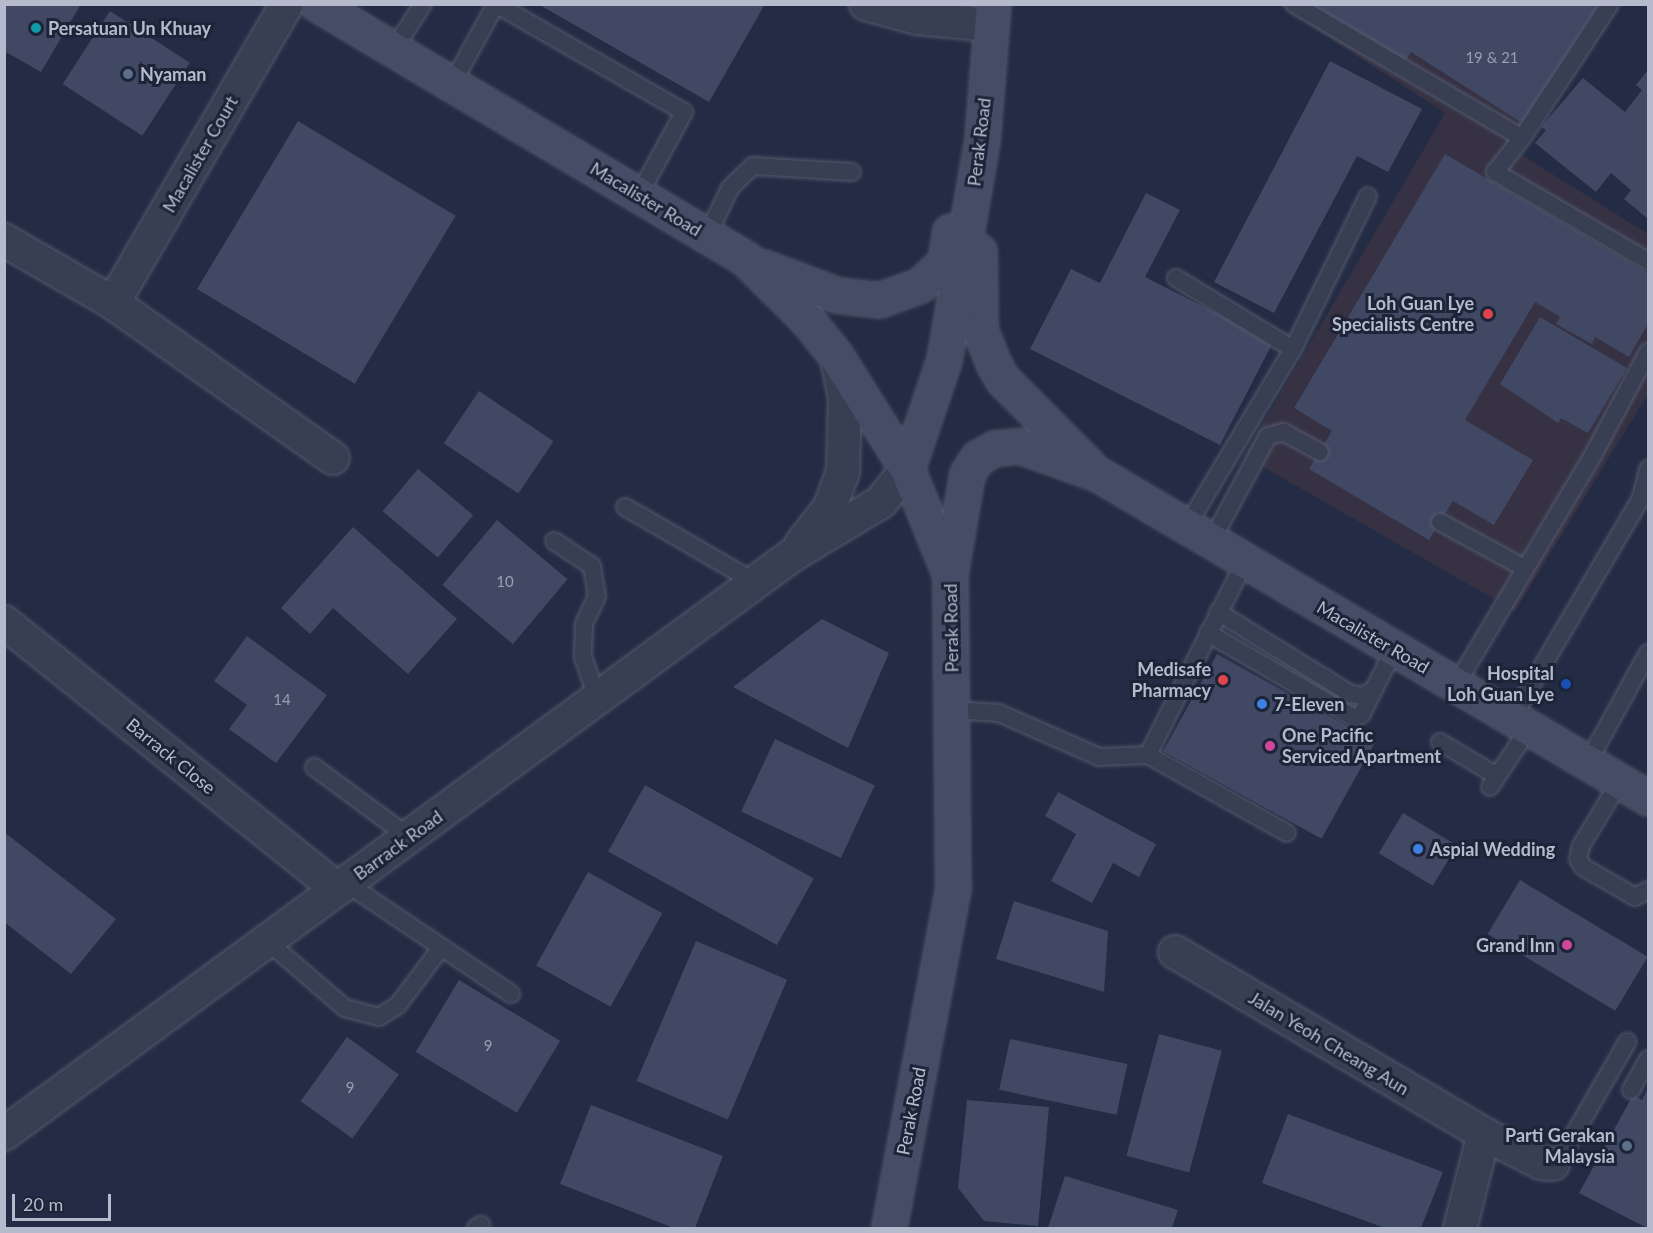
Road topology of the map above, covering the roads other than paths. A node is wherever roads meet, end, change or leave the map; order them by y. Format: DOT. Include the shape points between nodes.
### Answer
graph roads {
  1 [pos="287,4"];
  2 [pos="317,4"];
  3 [pos="423,4"];
  4 [pos="496,4"];
  5 [pos="866,4"];
  6 [pos="1294,4"];
  7 [pos="1610,4"];
  8 [pos="992,15"];
  9 [pos="394,50"];
  10 [pos="452,84"];
  11 [pos="1522,138"];
  12 [pos="852,172"];
  13 [pos="973,188"];
  14 [pos="639,195"];
  15 [pos="1368,196"];
  16 [pos="707,236"];
  17 [pos="4,240"];
  18 [pos="745,258"];
  19 [pos="1648,261"];
  20 [pos="1176,278"];
  21 [pos="113,303"];
  22 [pos="1293,349"];
  23 [pos="1648,352"];
  24 [pos="836,356"];
  25 [pos="1320,452"];
  26 [pos="333,458"];
  27 [pos="1648,469"];
  28 [pos="907,470"];
  29 [pos="1098,474"];
  30 [pos="1645,500"];
  31 [pos="625,507"];
  32 [pos="1440,522"];
  33 [pos="1199,533"];
  34 [pos="554,541"];
  35 [pos="791,556"];
  36 [pos="1245,561"];
  37 [pos="1524,568"];
  38 [pos="950,575"];
  39 [pos="755,582"];
  40 [pos="1218,612"];
  41 [pos="4,622"];
  42 [pos="1208,633"];
  43 [pos="1394,651"];
  44 [pos="1648,653"];
  45 [pos="1456,685"];
  46 [pos="1374,689"];
  47 [pos="597,698"];
  48 [pos="952,711"];
  49 [pos="1520,723"];
  50 [pos="1440,742"];
  51 [pos="1148,754"];
  52 [pos="1588,762"];
  53 [pos="314,767"];
  54 [pos="1620,782"];
  55 [pos="1648,798"];
  56 [pos="1287,833"];
  57 [pos="409,837"];
  58 [pos="342,886"];
  59 [pos="1648,890"];
  60 [pos="267,941"];
  61 [pos="440,949"];
  62 [pos="1175,952"];
  63 [pos="511,994"];
  64 [pos="1627,1042"];
  65 [pos="1648,1059"];
  66 [pos="1631,1090"];
  67 [pos="4,1134"];
  68 [pos="1484,1134"];
  69 [pos="1553,1164"];
  70 [pos="889,1228"];
  71 [pos="1460,1228"];
  1 -- 21 [label="street, Macalister Court"];
  2 -- 9 [label="main road, Macalister Road"];
  3 -- 9 [label="lane"];
  4 -- 10 [label="lane"];
  4 -- 14 [label="lane" via="684,112"];
  5 -- 8 [label="street" via="917,18"];
  6 -- 11 [label="lane"];
  7 -- 11 [label="lane"];
  8 -- 13 [label="main road, Perak Road" via="982,140"];
  8 -- 18 [label="main road" via="976,52 945,262 920,285 879,300 837,295"];
  9 -- 10 [label="main road, Macalister Road"];
  10 -- 14 [label="main road, Macalister Road"];
  11 -- 19 [label="lane" via="1495,172"];
  12 -- 16 [label="lane" via="753,166 729,188"];
  13 -- 28 [label="main road, Perak Road" via="944,360"];
  13 -- 29 [label="main road" via="979,232 980,330 993,363 1019,398"];
  14 -- 16 [label="main road, Macalister Road"];
  15 -- 22 [label="lane"];
  16 -- 18 [label="main road, Macalister Road"];
  17 -- 21 [label="street"];
  18 -- 24 [label="main road, Macalister Road" via="808,321"];
  20 -- 22 [label="lane"];
  21 -- 26 [label="street"];
  22 -- 33 [label="lane"];
  23 -- 37 [label="lane" via="1592,457"];
  24 -- 28 [label="main road, Macalister Road"];
  24 -- 35 [label="street, Barrack Road" via="845,397 843,472 830,507"];
  25 -- 33 [label="lane" via="1274,431"];
  27 -- 30 [label="lane"];
  28 -- 35 [label="street, Barrack Road" via="881,502"];
  28 -- 38 [label="main road, Perak Road"];
  29 -- 33 [label="main road, Macalister Road"];
  29 -- 38 [label="main road" via="1020,446 995,448 977,458 962,489"];
  30 -- 49 [label="lane"];
  31 -- 39 [label="lane"];
  32 -- 37 [label="lane"];
  33 -- 36 [label="main road, Macalister Road"];
  34 -- 47 [label="lane" via="592,566 597,596 584,624 583,657"];
  35 -- 39 [label="street, Barrack Road"];
  36 -- 40 [label="lane"];
  36 -- 43 [label="main road, Macalister Road"];
  37 -- 45 [label="lane"];
  38 -- 48 [label="main road, Perak Road"];
  39 -- 47 [label="street, Barrack Road"];
  40 -- 42 [label="lane"];
  40 -- 46 [label="lane" via="1351,694 1363,696"];
  41 -- 58 [label="street, Barrack Close"];
  42 -- 46 [label="lane" via="1354,718 1360,716"];
  42 -- 51 [label="lane"];
  43 -- 45 [label="main road, Macalister Road"];
  43 -- 46 [label="lane"];
  44 -- 52 [label="lane"];
  45 -- 49 [label="main road, Macalister Road"];
  47 -- 57 [label="street, Barrack Road"];
  48 -- 51 [label="lane" via="999,713 1098,757"];
  48 -- 70 [label="main road, Perak Road" via="953,888"];
  49 -- 50 [label="lane" via="1494,782"];
  49 -- 52 [label="main road, Macalister Road"];
  51 -- 56 [label="lane"];
  52 -- 54 [label="main road, Macalister Road"];
  53 -- 57 [label="lane"];
  54 -- 55 [label="main road, Macalister Road"];
  54 -- 59 [label="lane" via="1581,846 1578,859 1583,867 1635,897"];
  57 -- 58 [label="street, Barrack Road"];
  58 -- 60 [label="street, Barrack Road"];
  58 -- 61 [label="lane"];
  60 -- 61 [label="lane" via="345,1008 379,1017 398,1005"];
  60 -- 67 [label="street, Barrack Road"];
  61 -- 63 [label="lane"];
  62 -- 68 [label="street, Jalan Yeoh Cheang Aun"];
  64 -- 69 [label="lane" via="1561,1157"];
  65 -- 66 [label="lane"];
  68 -- 69 [label="street, Jalan Yeoh Cheang Aun" via="1541,1163"];
  68 -- 71 [label="street"];
}
